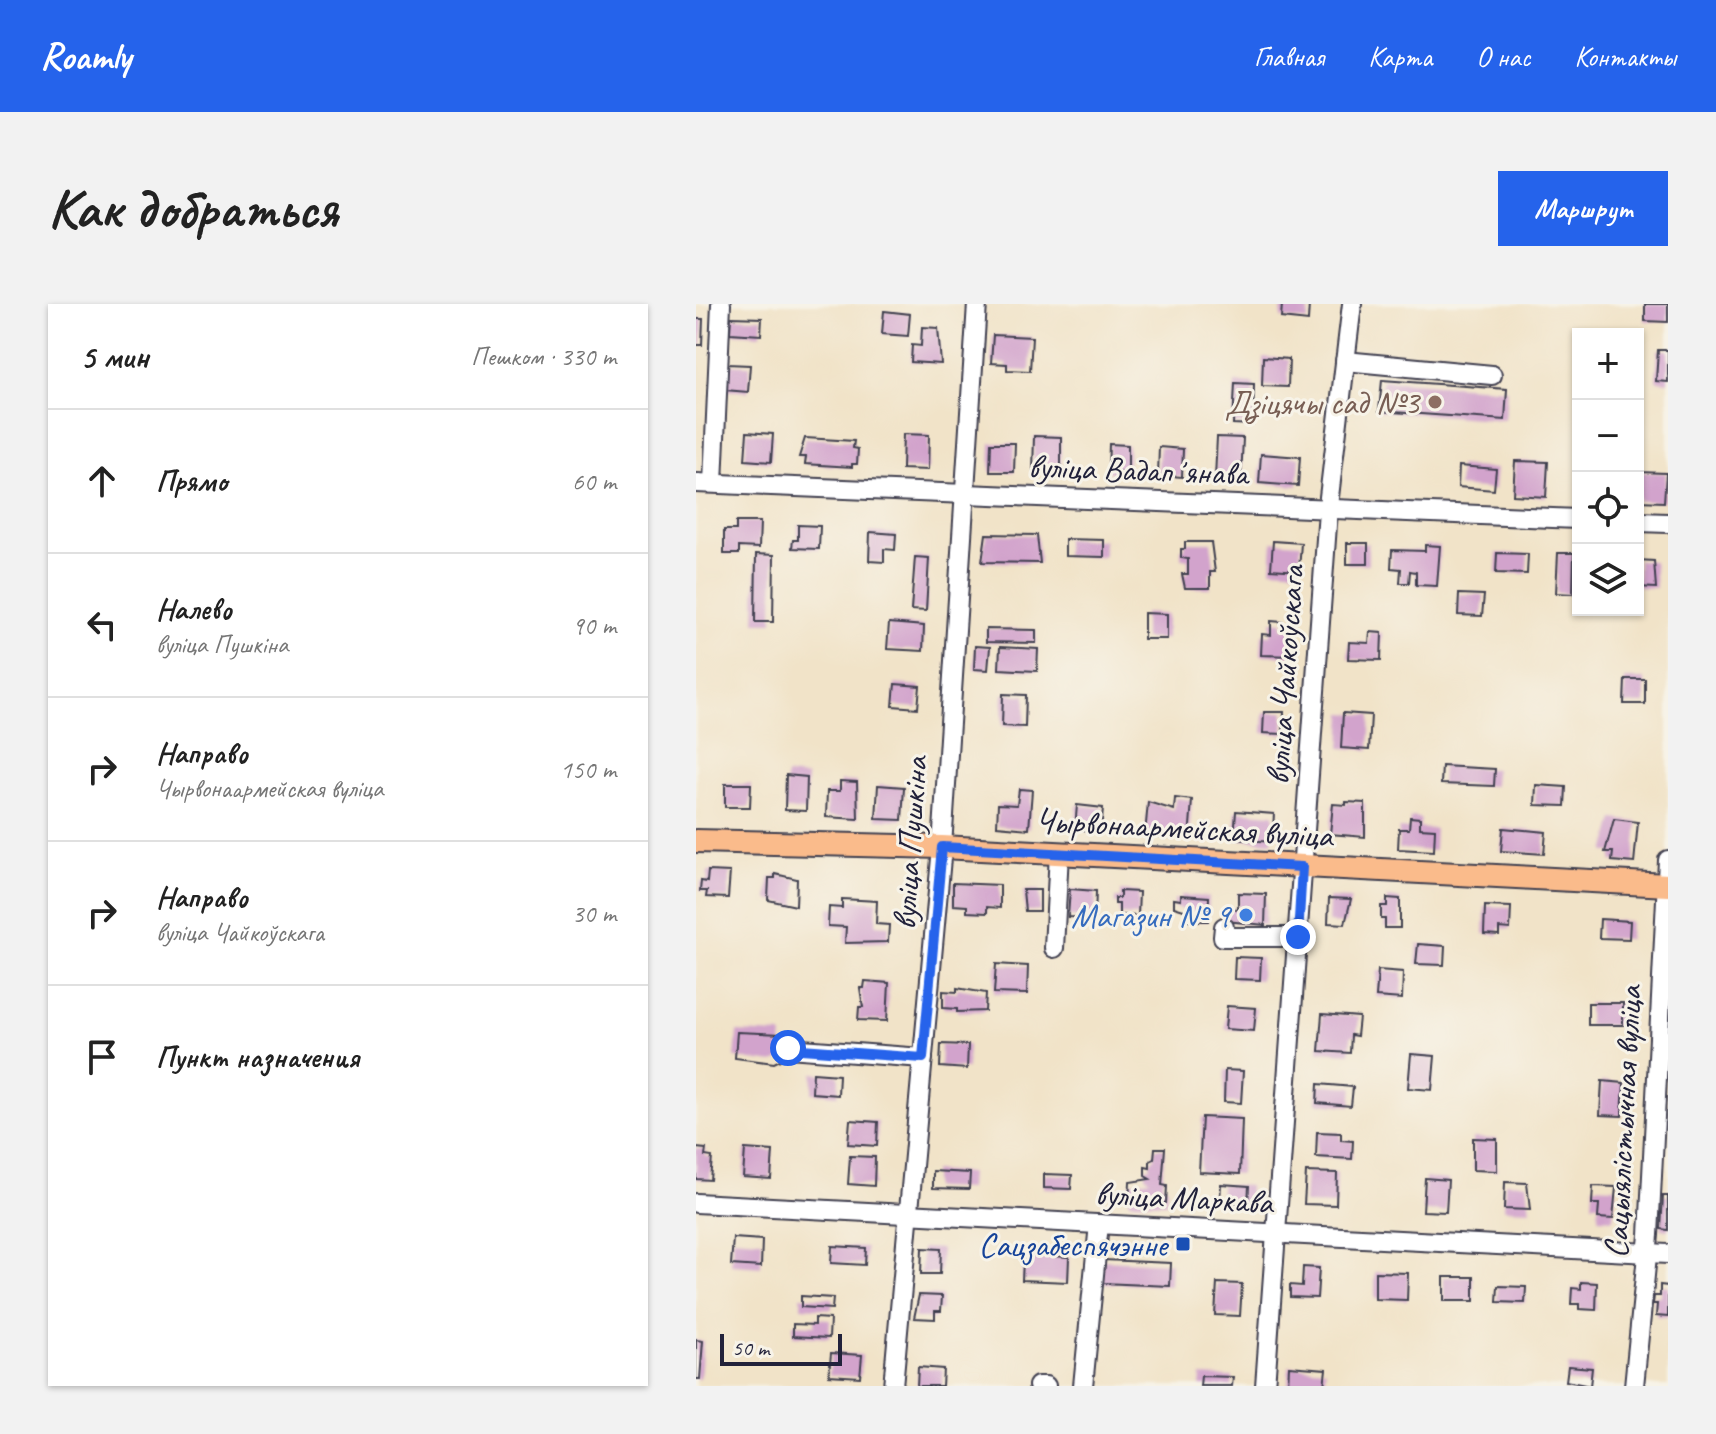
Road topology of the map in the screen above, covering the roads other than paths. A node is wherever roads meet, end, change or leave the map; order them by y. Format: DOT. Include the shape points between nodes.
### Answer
graph roads {
  1 [pos="721,304"];
  2 [pos="977,304"];
  3 [pos="1352,304"];
  4 [pos="1345,361"];
  5 [pos="1492,375"];
  6 [pos="704,483"];
  7 [pos="964,494"];
  8 [pos="1328,509"];
  9 [pos="1572,519"];
  10 [pos="1644,522"];
  11 [pos="1668,523"];
  12 [pos="696,841"];
  13 [pos="942,847"];
  14 [pos="1059,853"];
  15 [pos="1668,860"];
  16 [pos="1302,867"];
  17 [pos="1667,885"];
  18 [pos="1224,927"];
  19 [pos="1298,937"];
  20 [pos="1054,948"];
  21 [pos="788,1048"];
  22 [pos="923,1058"];
  23 [pos="696,1203"];
  24 [pos="909,1214"];
  25 [pos="1099,1224"];
  26 [pos="1275,1234"];
  27 [pos="1647,1253"];
  28 [pos="1668,1254"];
  29 [pos="893,1386"];
  30 [pos="1038,1386"];
  31 [pos="1046,1386"];
  32 [pos="1083,1386"];
  33 [pos="1265,1386"];
  34 [pos="1634,1386"];
  1 -- 6 [label="street"];
  2 -- 7 [label="street, вуліца Пушкіна"];
  3 -- 4 [label="street, вуліца Чайкоўскага"];
  4 -- 5 [label="street"];
  4 -- 8 [label="street, вуліца Чайкоўскага"];
  6 -- 7 [label="street, вуліца Вадапʼянава"];
  7 -- 8 [label="street, вуліца Вадапʼянава"];
  7 -- 13 [label="street, вуліца Пушкіна"];
  8 -- 9 [label="street, вуліца Вадапʼянава"];
  8 -- 16 [label="street, вуліца Чайкоўскага"];
  10 -- 11 [label="street"];
  12 -- 13 [label="main road, Чырвонаармейская вуліца"];
  13 -- 14 [label="main road, Чырвонаармейская вуліца"];
  13 -- 22 [label="street, вуліца Пушкіна"];
  14 -- 16 [label="main road, Чырвонаармейская вуліца"];
  14 -- 20 [label="street"];
  15 -- 17 [label="street, Сацыялістычная вуліца"];
  16 -- 17 [label="main road, Чырвонаармейская вуліца"];
  16 -- 19 [label="street, вуліца Чайкоўскага"];
  17 -- 27 [label="street, Сацыялістычная вуліца"];
  18 -- 19 [label="street" via="1223,937"];
  19 -- 26 [label="street, вуліца Чайкоўскага"];
  21 -- 22 [label="street"];
  22 -- 24 [label="street, вуліца Пушкіна"];
  23 -- 24 [label="street, вуліца Маркава"];
  24 -- 25 [label="street, вуліца Маркава"];
  24 -- 29 [label="street, вуліца Пушкіна"];
  25 -- 26 [label="street, вуліца Маркава"];
  25 -- 32 [label="street"];
  26 -- 27 [label="street, вуліца Маркава"];
  26 -- 33 [label="street, вуліца Чайкоўскага"];
  27 -- 28 [label="street, вуліца Маркава"];
  27 -- 34 [label="street, Сацыялістычная вуліца"];
  30 -- 31 [label="street"];
}
